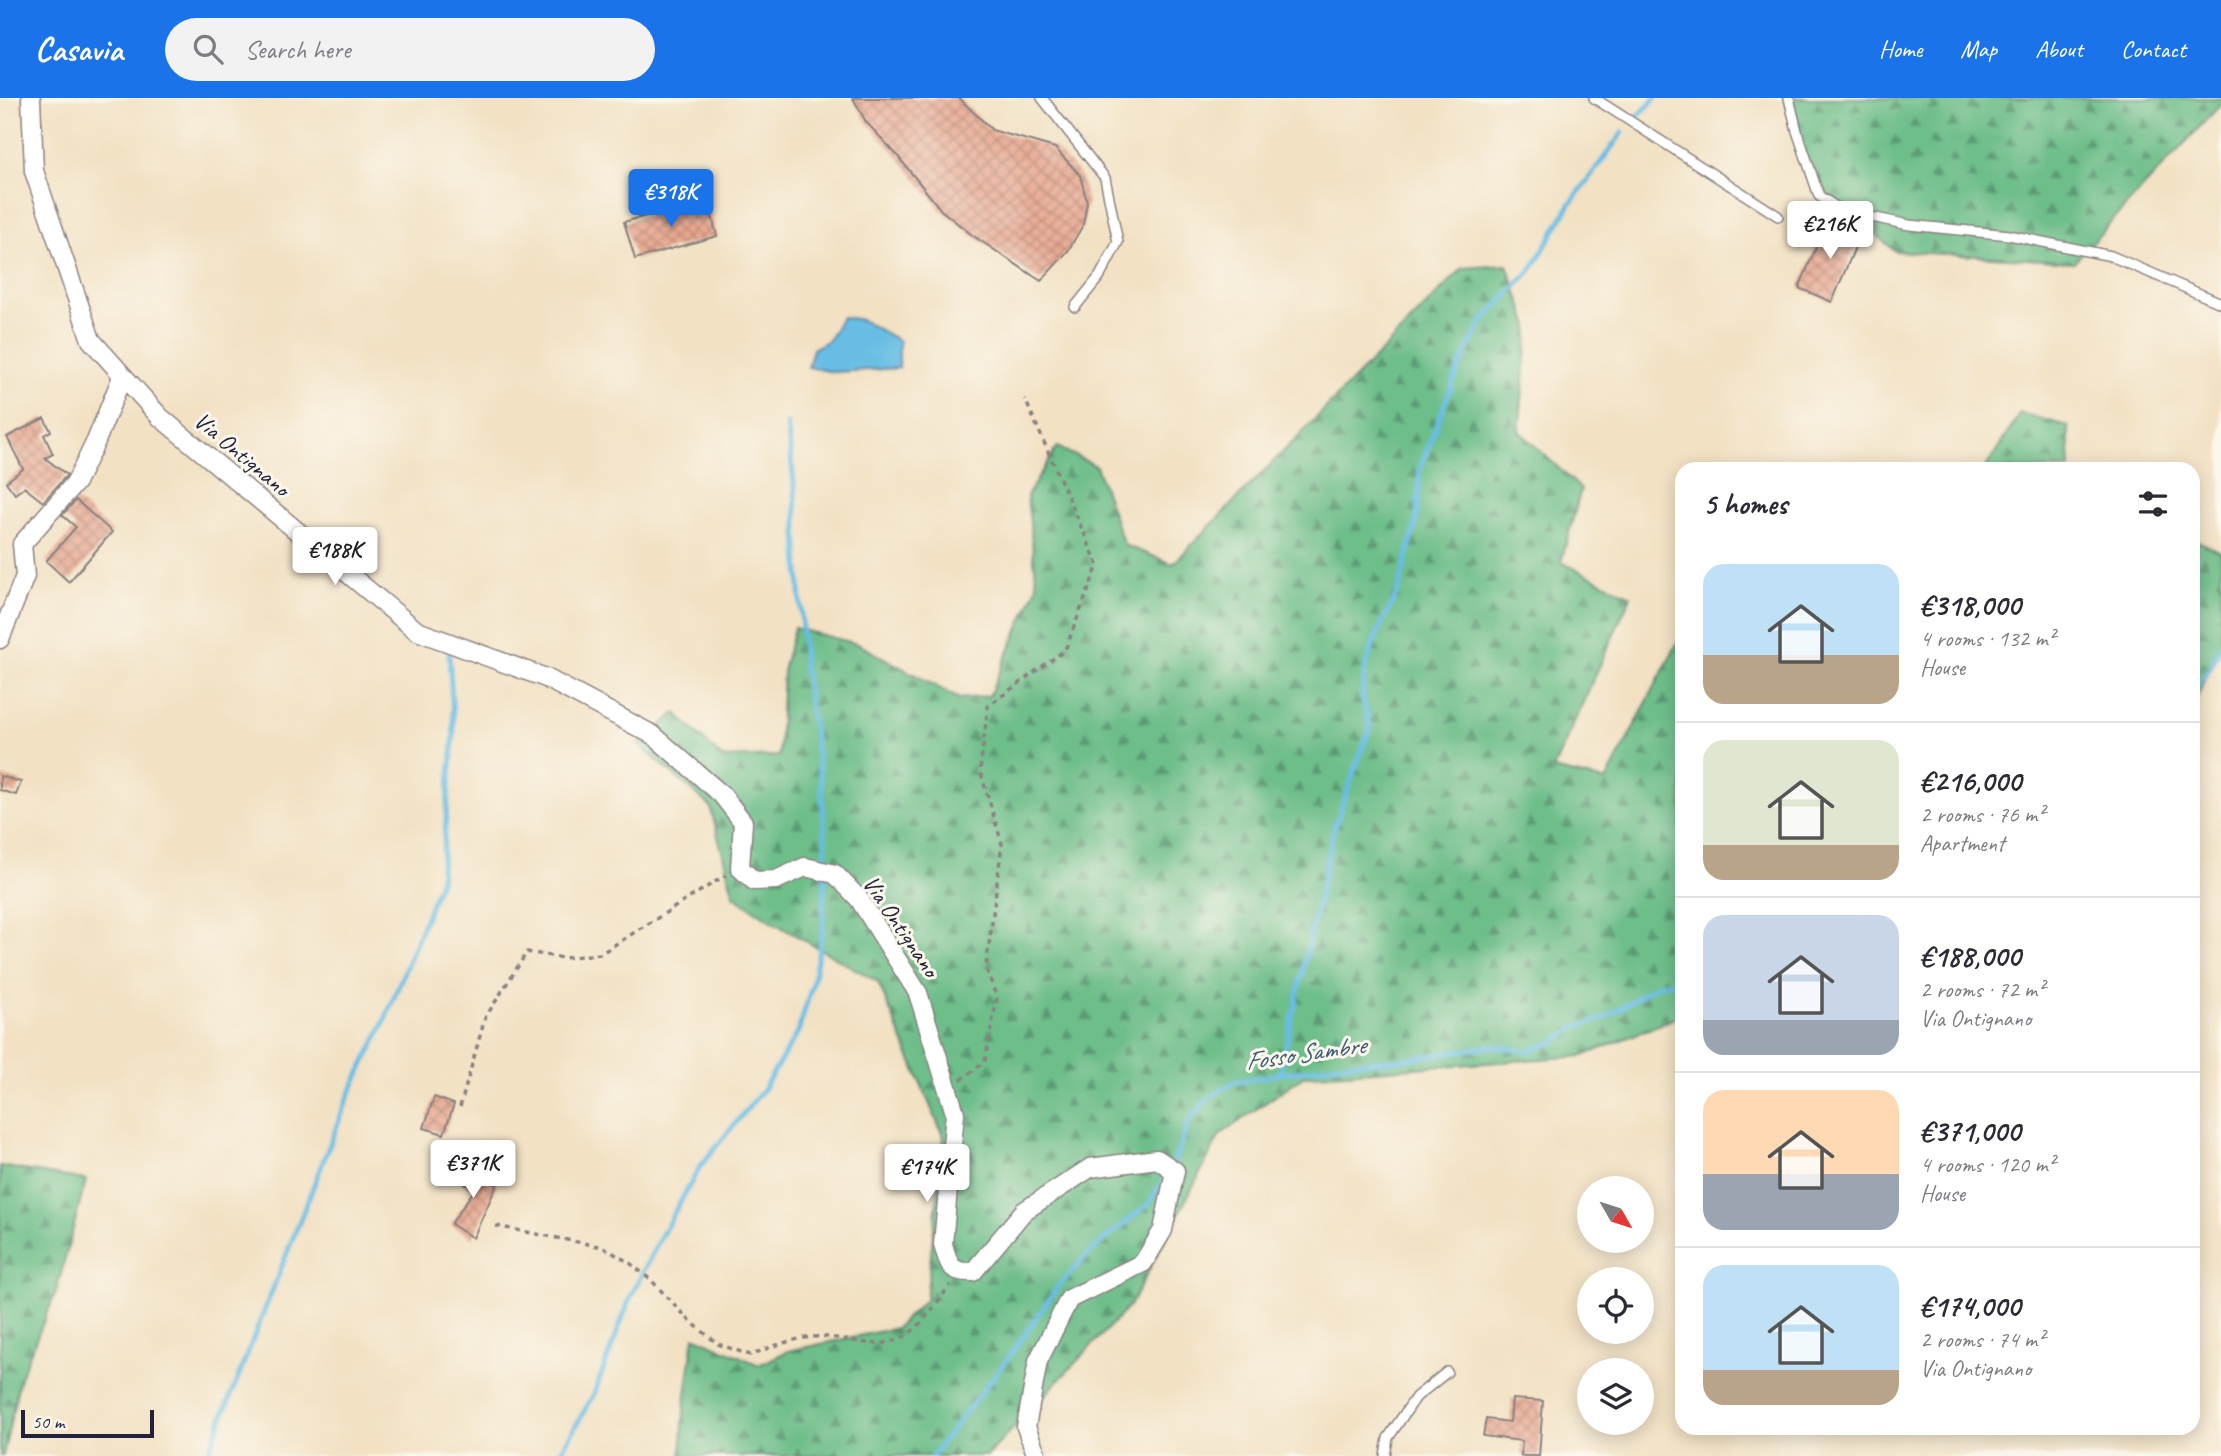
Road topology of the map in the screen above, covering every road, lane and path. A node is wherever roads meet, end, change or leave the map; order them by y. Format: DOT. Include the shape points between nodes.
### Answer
graph roads {
  1 [pos="31,98"];
  2 [pos="1042,98"];
  3 [pos="1594,98"];
  4 [pos="1789,98"];
  5 [pos="1779,216"];
  6 [pos="2221,303"];
  7 [pos="1075,307"];
  8 [pos="122,376"];
  9 [pos="1025,400"];
  10 [pos="0,639"];
  11 [pos="740,867"];
  12 [pos="948,1090"];
  13 [pos="460,1107"];
  14 [pos="496,1226"];
  15 [pos="960,1272"];
  16 [pos="1447,1372"];
  17 [pos="1037,1456"];
  18 [pos="1385,1456"];
  1 -- 8 [label="street, Via Ontignano" via="34,171 91,340"];
  2 -- 7 [label="lane" via="1105,178 1118,242 1100,276"];
  3 -- 5 [label="lane"];
  4 -- 6 [label="lane" via="1819,196 1843,211 1909,225 2009,234 2111,256"];
  8 -- 10 [label="street" via="76,482 22,544 25,576"];
  8 -- 11 [label="street, Via Ontignano" via="160,417 417,631 546,678 653,734 722,795 743,822"];
  9 -- 12 [label="path" via="1098,565 1065,650 988,706 980,770 1002,844 986,968 997,998 985,1061"];
  11 -- 12 [label="street, Via Ontignano" via="754,881 776,880 805,867 835,874 859,899 918,993"];
  11 -- 13 [label="path" via="600,954 563,958 527,952 485,1018"];
  12 -- 15 [label="street, Via Ontignano" via="955,1113 943,1244 948,1264"];
  14 -- 15 [label="path" via="603,1247 652,1281 718,1343 750,1355 785,1341 815,1336 876,1345 904,1337 928,1315"];
  15 -- 17 [label="street" via="973,1272 1024,1210 1090,1168 1157,1159 1175,1171 1163,1230 1143,1263 1069,1299 1038,1361 1026,1427"];
  16 -- 18 [label="lane" via="1416,1397 1388,1438"];
}
